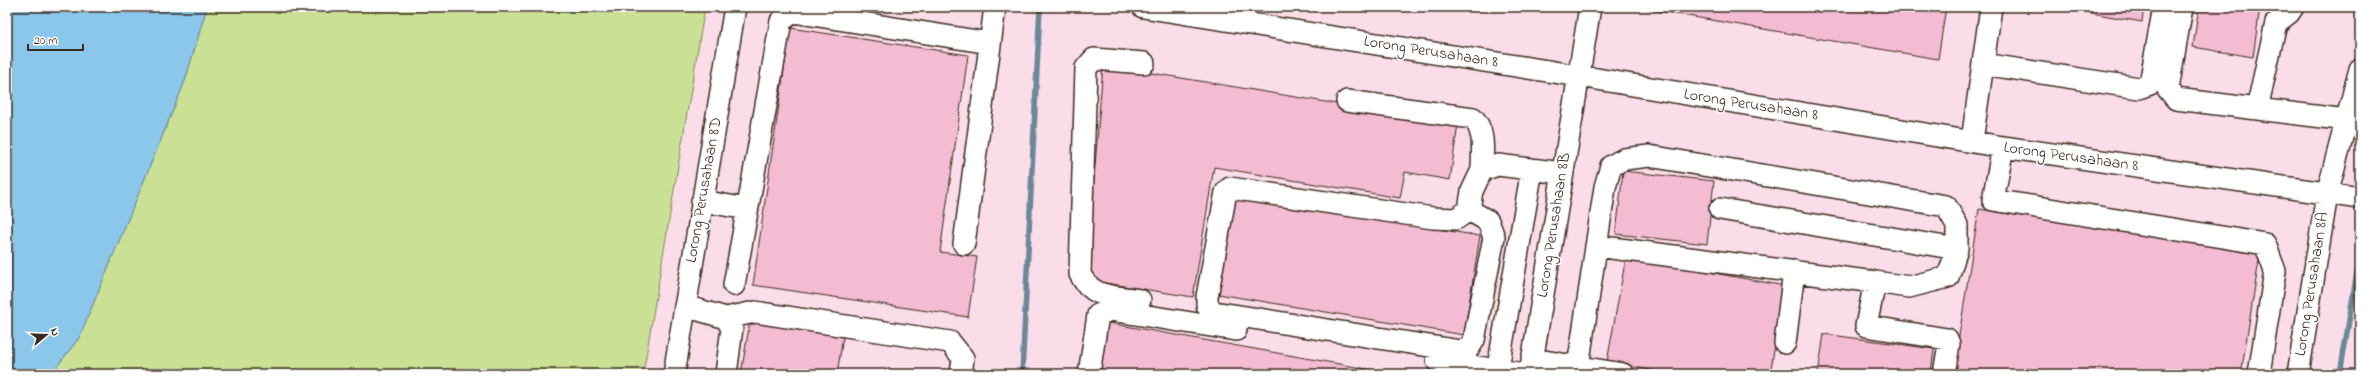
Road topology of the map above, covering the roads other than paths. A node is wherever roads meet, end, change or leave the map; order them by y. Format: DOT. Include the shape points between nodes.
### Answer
graph roads {
  1 [pos="735,7"];
  2 [pos="995,7"];
  3 [pos="1143,7"];
  4 [pos="1590,7"];
  5 [pos="1991,7"];
  6 [pos="2164,7"];
  7 [pos="2182,7"];
  8 [pos="2294,7"];
  9 [pos="990,43"];
  10 [pos="1144,63"];
  11 [pos="1983,64"];
  12 [pos="2360,69"];
  13 [pos="1579,76"];
  14 [pos="1347,101"];
  15 [pos="2257,108"];
  16 [pos="2346,120"];
  17 [pos="1972,141"];
  18 [pos="2002,147"];
  19 [pos="1532,169"];
  20 [pos="1482,170"];
  21 [pos="1563,173"];
  22 [pos="2327,194"];
  23 [pos="2358,198"];
  24 [pos="702,201"];
  25 [pos="747,209"];
  26 [pos="1720,209"];
  27 [pos="1469,210"];
  28 [pos="964,244"];
  29 [pos="1596,246"];
  30 [pos="1957,249"];
  31 [pos="1794,271"];
  32 [pos="1875,282"];
  33 [pos="734,285"];
  34 [pos="685,306"];
  35 [pos="1214,312"];
  36 [pos="726,318"];
  37 [pos="1785,343"];
  38 [pos="1578,367"];
  39 [pos="1456,369"];
  40 [pos="1529,369"];
  41 [pos="1497,372"];
  42 [pos="674,374"];
  43 [pos="726,374"];
  44 [pos="961,374"];
  45 [pos="1089,374"];
  46 [pos="1623,374"];
  47 [pos="1944,374"];
  48 [pos="2259,374"];
  49 [pos="2298,374"];
  1 -- 24 [label="street, Lorong Perusahaan 8D"];
  2 -- 9 [label="street"];
  3 -- 13 [label="street, Lorong Perusahaan 8"];
  4 -- 13 [label="street, Lorong Perusahaan 8B"];
  5 -- 11 [label="street"];
  6 -- 11 [label="street" via="2150,84 2138,88"];
  7 -- 15 [label="street" via="2168,89 2176,99"];
  8 -- 15 [label="street" via="2290,14 2276,23"];
  9 -- 25 [label="street" via="793,12 781,21"];
  9 -- 28 [label="street"];
  10 -- 35 [label="street" via="1094,59 1086,68 1080,274 1085,285 1098,294"];
  11 -- 17 [label="street"];
  12 -- 16 [label="street, Lorong Perusahaan 8A"];
  13 -- 17 [label="street, Lorong Perusahaan 8"];
  13 -- 21 [label="street, Lorong Perusahaan 8B"];
  14 -- 20 [label="street" via="1473,118 1480,125 1483,137"];
  15 -- 16 [label="street"];
  16 -- 22 [label="street, Lorong Perusahaan 8A"];
  17 -- 18 [label="street, Lorong Perusahaan 8"];
  18 -- 22 [label="street, Lorong Perusahaan 8"];
  18 -- 48 [label="street" via="1993,200 2265,244 2275,271"];
  19 -- 20 [label="street" via="1498,165"];
  19 -- 21 [label="street"];
  19 -- 41 [label="street"];
  20 -- 27 [label="street" via="1472,191"];
  21 -- 40 [label="street, Lorong Perusahaan 8B"];
  22 -- 23 [label="street, Lorong Perusahaan 8"];
  22 -- 49 [label="street, Lorong Perusahaan 8A"];
  24 -- 25 [label="street"];
  24 -- 34 [label="street, Lorong Perusahaan 8D"];
  25 -- 33 [label="street"];
  26 -- 30 [label="street"];
  27 -- 35 [label="street" via="1456,219 1433,218 1230,188 1226,192 1207,297 1207,305"];
  27 -- 35 [label="street" via="1488,221 1494,237 1474,340 1469,348 1461,351"];
  29 -- 30 [label="street" via="1605,187 1611,166 1624,159 1649,156 1946,206 1957,225"];
  29 -- 31 [label="street"];
  29 -- 38 [label="street"];
  30 -- 32 [label="street" via="1948,277 1909,288"];
  31 -- 32 [label="street"];
  31 -- 37 [label="street"];
  32 -- 47 [label="street" via="1866,326 1947,339 1949,344"];
  34 -- 36 [label="street"];
  34 -- 42 [label="street, Lorong Perusahaan 8D"];
  36 -- 43 [label="street" via="732,328"];
  36 -- 44 [label="street" via="755,312 950,342 962,358"];
  38 -- 40 [label="street"];
  38 -- 46 [label="street"];
  39 -- 41 [label="street"];
  39 -- 45 [label="street" via="1110,310 1098,315"];
  40 -- 41 [label="street"];
}
